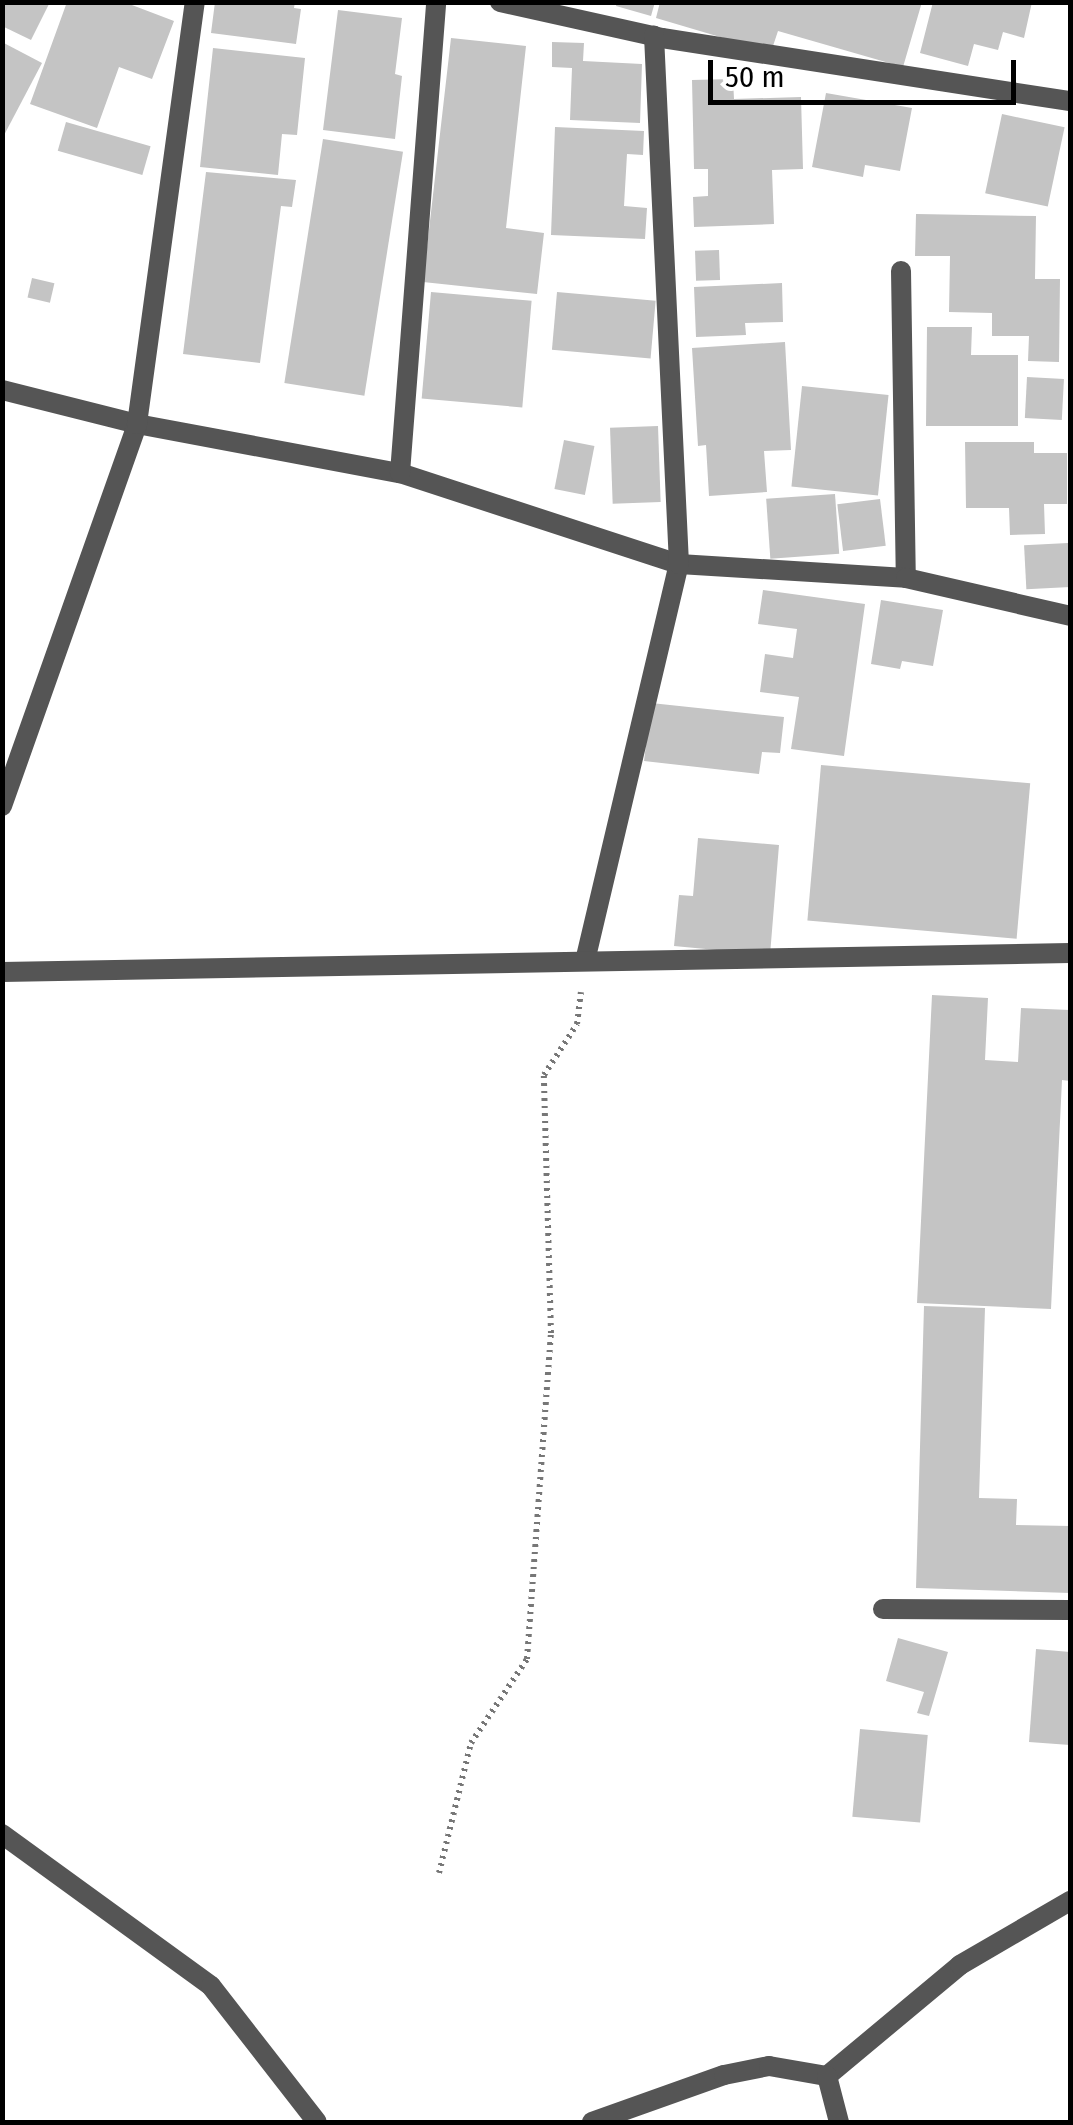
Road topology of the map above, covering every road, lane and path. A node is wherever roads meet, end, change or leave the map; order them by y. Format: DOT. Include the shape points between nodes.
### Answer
graph roads {
  1 [pos="196,2"];
  2 [pos="436,2"];
  3 [pos="500,2"];
  4 [pos="654,36"];
  5 [pos="1070,101"];
  6 [pos="901,272"];
  7 [pos="2,390"];
  8 [pos="137,424"];
  9 [pos="400,473"];
  10 [pos="679,564"];
  11 [pos="906,578"];
  12 [pos="1070,616"];
  13 [pos="2,806"];
  14 [pos="1070,953"];
  15 [pos="586,962"];
  16 [pos="2,972"];
  17 [pos="882,1609"];
  18 [pos="1070,1610"];
  19 [pos="2,1834"];
  20 [pos="438,1874"];
  21 [pos="1070,1901"];
  22 [pos="827,2076"];
  23 [pos="317,2122"];
  24 [pos="592,2122"];
  25 [pos="839,2122"];
  1 -- 8 [label="street"];
  2 -- 9 [label="street"];
  3 -- 4 [label="street"];
  4 -- 5 [label="street"];
  4 -- 10 [label="street"];
  6 -- 11 [label="street"];
  7 -- 8 [label="street"];
  8 -- 9 [label="street"];
  8 -- 13 [label="street"];
  9 -- 10 [label="street"];
  10 -- 11 [label="street"];
  10 -- 15 [label="street"];
  11 -- 12 [label="street"];
  14 -- 15 [label="street"];
  15 -- 16 [label="street"];
  15 -- 20 [label="path" via="577,1024 544,1075 551,1332 527,1659 471,1743"];
  17 -- 18 [label="street"];
  19 -- 23 [label="street" via="211,1986"];
  21 -- 22 [label="street" via="960,1965"];
  22 -- 24 [label="street" via="769,2066"];
  22 -- 25 [label="street"];
}
